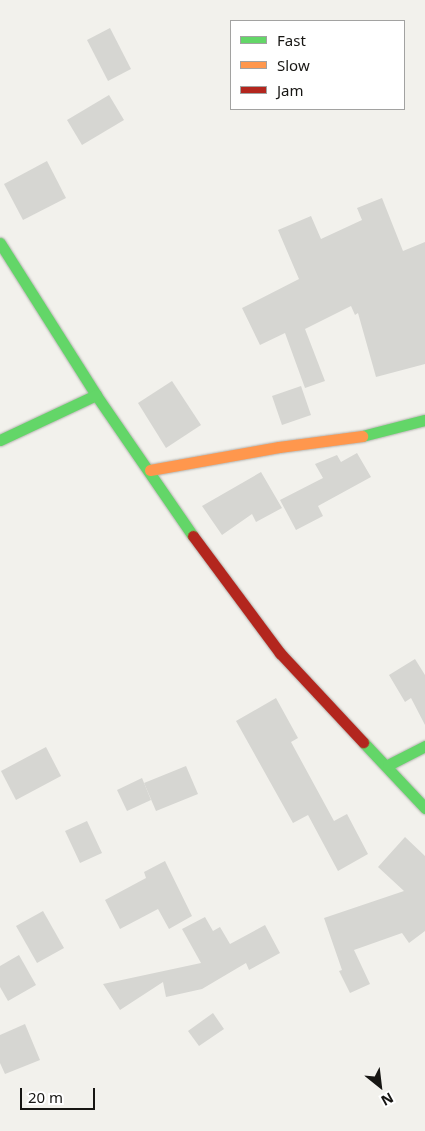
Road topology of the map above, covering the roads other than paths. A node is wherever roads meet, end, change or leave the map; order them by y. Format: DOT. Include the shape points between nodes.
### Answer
graph roads {
  1 [pos="0,244"];
  2 [pos="96,395"];
  3 [pos="425,420"];
  4 [pos="0,440"];
  5 [pos="150,470"];
  6 [pos="425,746"];
  7 [pos="388,765"];
  8 [pos="425,808"];
  1 -- 2 [label="main road"];
  2 -- 4 [label="main road"];
  2 -- 5 [label="main road"];
  3 -- 5 [label="main road" via="372,436 279,447"];
  5 -- 7 [label="main road" via="209,561 280,653"];
  6 -- 7 [label="main road"];
  7 -- 8 [label="main road"];
}
